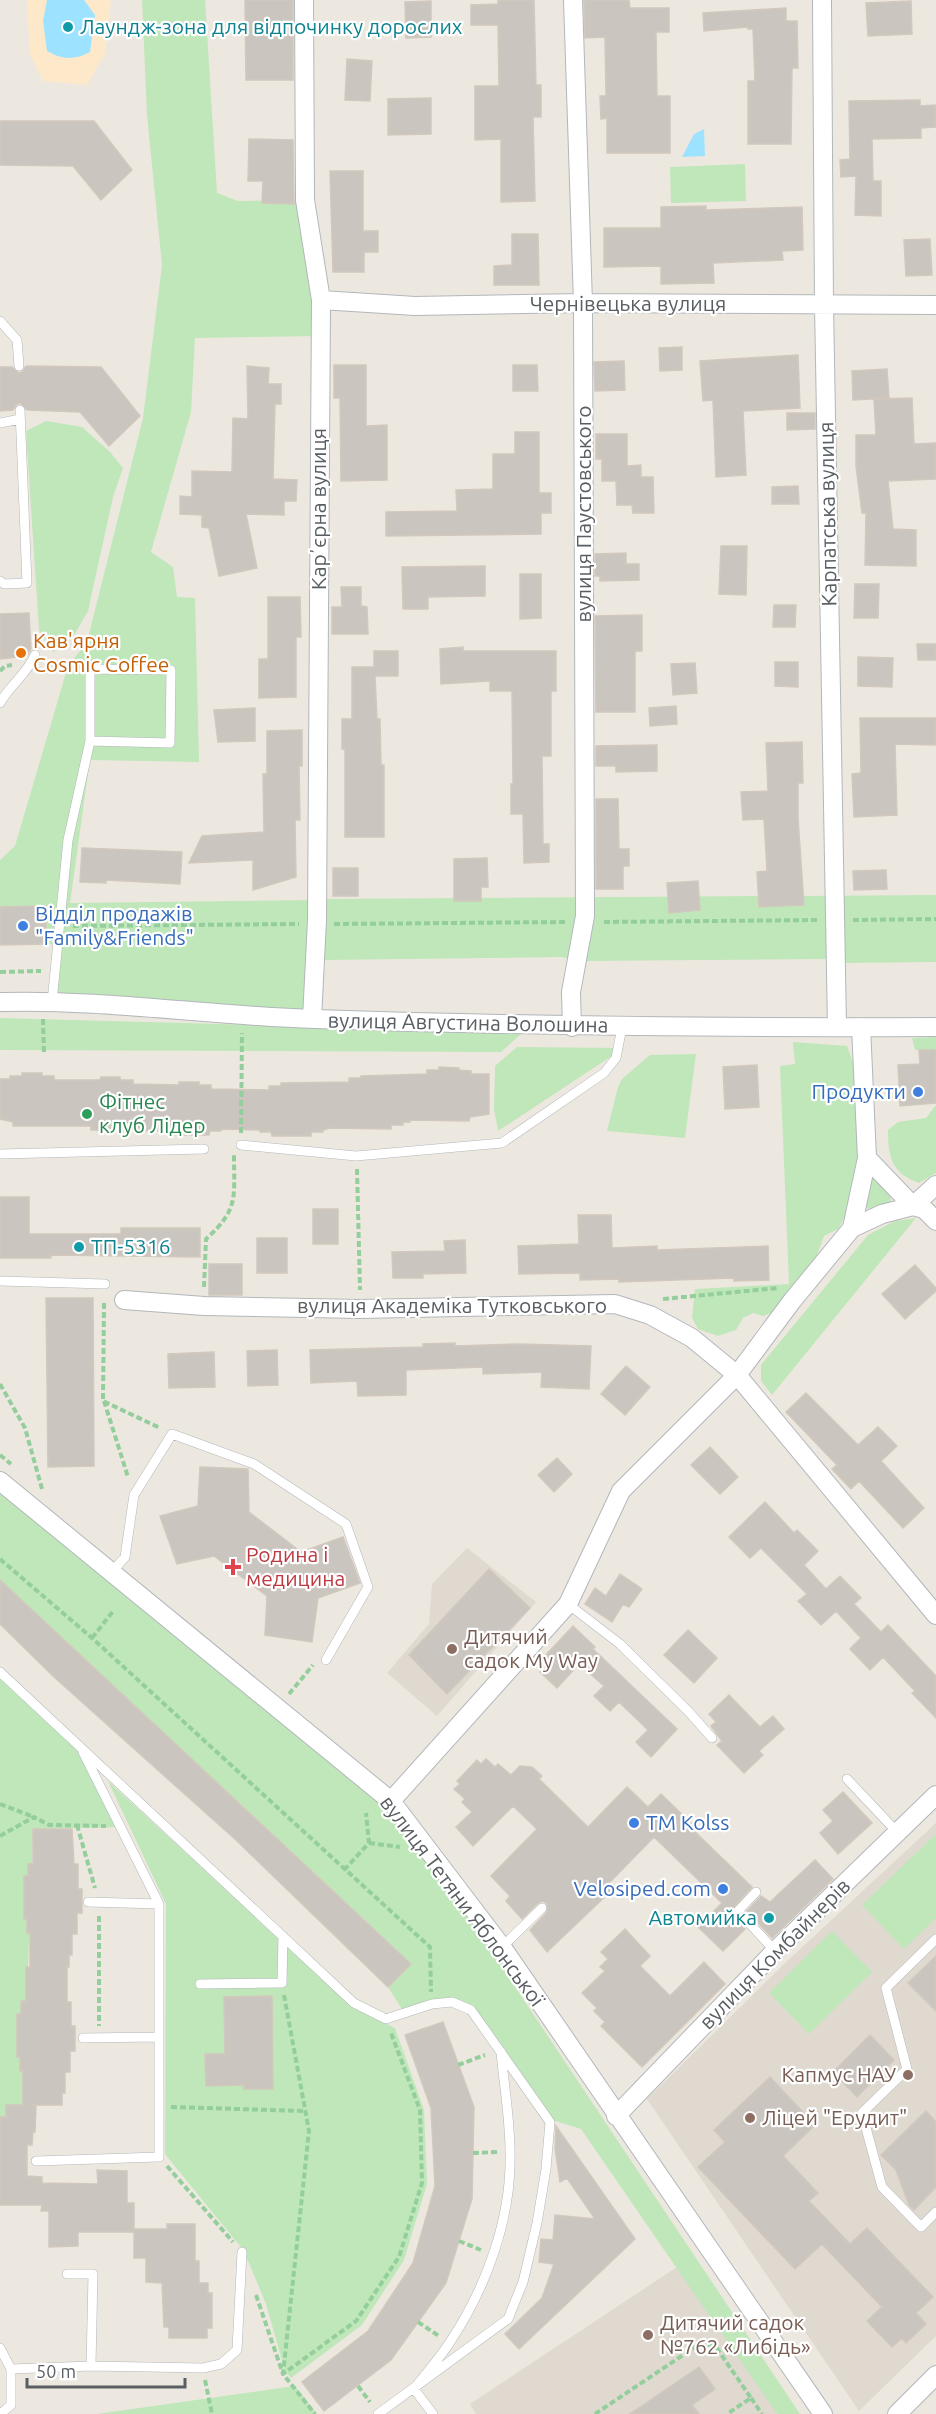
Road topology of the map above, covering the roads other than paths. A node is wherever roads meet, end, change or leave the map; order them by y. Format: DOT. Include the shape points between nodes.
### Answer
graph roads {
  1 [pos="304,0"];
  2 [pos="573,0"];
  3 [pos="822,0"];
  4 [pos="321,300"];
  5 [pos="583,303"];
  6 [pos="824,305"];
  7 [pos="936,305"];
  8 [pos="0,321"];
  9 [pos="19,366"];
  10 [pos="0,423"];
  11 [pos="0,581"];
  12 [pos="35,655"];
  13 [pos="0,703"];
  14 [pos="90,741"];
  15 [pos="0,1002"];
  16 [pos="47,1006"];
  17 [pos="312,1019"];
  18 [pos="936,1026"];
  19 [pos="572,1027"];
  20 [pos="622,1027"];
  21 [pos="837,1027"];
  22 [pos="861,1027"];
  23 [pos="241,1145"];
  24 [pos="204,1149"];
  25 [pos="0,1154"];
  26 [pos="867,1158"];
  27 [pos="936,1185"];
  28 [pos="913,1206"];
  29 [pos="936,1221"];
  30 [pos="852,1228"];
  31 [pos="0,1281"];
  32 [pos="105,1284"];
  33 [pos="124,1300"];
  34 [pos="737,1375"];
  35 [pos="0,1481"];
  36 [pos="111,1574"];
  37 [pos="568,1604"];
  38 [pos="936,1615"];
  39 [pos="326,1660"];
  40 [pos="0,1672"];
  41 [pos="712,1738"];
  42 [pos="79,1745"];
  43 [pos="847,1779"];
  44 [pos="936,1796"];
  45 [pos="391,1801"];
  46 [pos="898,1833"];
  47 [pos="756,1892"];
  48 [pos="88,1902"];
  49 [pos="159,1904"];
  50 [pos="542,1908"];
  51 [pos="283,1936"];
  52 [pos="936,1939"];
  53 [pos="502,1947"];
  54 [pos="775,1951"];
  55 [pos="200,1984"];
  56 [pos="158,2037"];
  57 [pos="83,2038"];
  58 [pos="500,2049"];
  59 [pos="616,2116"];
  60 [pos="36,2161"];
  61 [pos="936,2212"];
  62 [pos="242,2252"];
  63 [pos="66,2274"];
  64 [pos="0,2348"];
  65 [pos="91,2366"];
  66 [pos="10,2369"];
  67 [pos="936,2375"];
  68 [pos="414,2389"];
  69 [pos="0,2414"];
  70 [pos="378,2414"];
  71 [pos="433,2414"];
  72 [pos="823,2414"];
  73 [pos="897,2414"];
  1 -- 4 [label="street, Карʼєрна вулиця" via="305,200"];
  2 -- 5 [label="street, вулиця Паустовського"];
  3 -- 6 [label="street, Карпатська вулиця"];
  4 -- 5 [label="street, Чернівецька вулиця" via="415,306"];
  4 -- 17 [label="street, Карʼєрна вулиця" via="317,924"];
  5 -- 6 [label="street, Чернівецька вулиця"];
  5 -- 19 [label="street, вулиця Паустовського" via="584,922 572,992"];
  6 -- 7 [label="street, Чернівецька вулиця"];
  6 -- 21 [label="street, Карпатська вулиця"];
  8 -- 9 [label="lane" via="17,340"];
  10 -- 11 [label="lane" via="20,414 27,583"];
  12 -- 13 [label="lane"];
  14 -- 14 [label="lane" via="90,669 171,670 170,743"];
  14 -- 16 [label="lane" via="68,840 56,970"];
  15 -- 16 [label="street, вулиця Августина Волошина"];
  16 -- 17 [label="street, вулиця Августина Волошина"];
  17 -- 19 [label="street, вулиця Августина Волошина"];
  18 -- 22 [label="street, вулиця Августина Волошина"];
  19 -- 20 [label="street, вулиця Августина Волошина"];
  20 -- 21 [label="street, вулиця Августина Волошина"];
  20 -- 23 [label="lane" via="616,1058 604,1073 502,1143 356,1156"];
  21 -- 22 [label="street, вулиця Августина Волошина"];
  22 -- 26 [label="street"];
  24 -- 25 [label="lane"];
  26 -- 28 [label="street"];
  26 -- 30 [label="street"];
  27 -- 28 [label="street"];
  28 -- 29 [label="street" via="924,1209"];
  28 -- 30 [label="street"];
  30 -- 34 [label="street"];
  31 -- 32 [label="lane"];
  33 -- 34 [label="street, вулиця Академіка Тутковського" via="360,1309 615,1304 650,1314 693,1338"];
  34 -- 37 [label="street" via="621,1491"];
  34 -- 38 [label="street, вулиця Академіка Тутковського"];
  35 -- 36 [label="street, вулиця Тетяни Яблонської"];
  36 -- 39 [label="lane" via="125,1557 134,1495 172,1434 254,1464 346,1524 368,1587"];
  36 -- 45 [label="street, вулиця Тетяни Яблонської"];
  37 -- 41 [label="lane" via="620,1644"];
  37 -- 45 [label="street"];
  40 -- 42 [label="lane"];
  42 -- 49 [label="lane"];
  42 -- 51 [label="lane"];
  43 -- 46 [label="lane"];
  44 -- 46 [label="street, вулиця Комбайнерів"];
  45 -- 53 [label="street, вулиця Тетяни Яблонської"];
  46 -- 54 [label="street, вулиця Комбайнерів"];
  47 -- 54 [label="lane" via="738,1911"];
  48 -- 49 [label="lane"];
  49 -- 56 [label="lane"];
  50 -- 53 [label="lane"];
  51 -- 55 [label="lane" via="282,1983"];
  51 -- 58 [label="lane" via="354,2003 386,2019 432,2004 452,2002 471,2010"];
  52 -- 61 [label="lane" via="886,1988 907,2069 862,2113 882,2187 921,2227"];
  53 -- 59 [label="street, вулиця Тетяни Яблонської"];
  54 -- 59 [label="street, вулиця Комбайнерів"];
  56 -- 57 [label="lane"];
  56 -- 60 [label="lane" via="159,2157"];
  58 -- 68 [label="lane" via="510,2152 508,2199 474,2303 450,2343"];
  58 -- 68 [label="lane" via="550,2122 537,2223 523,2282 508,2319"];
  59 -- 72 [label="street, вулиця Тетяни Яблонської"];
  62 -- 65 [label="lane" via="237,2350 221,2364 203,2368"];
  63 -- 65 [label="lane" via="93,2274"];
  64 -- 66 [label="lane"];
  65 -- 66 [label="lane"];
  66 -- 69 [label="lane" via="11,2405"];
  67 -- 73 [label="street"];
  68 -- 70 [label="lane"];
  68 -- 71 [label="lane"];
}
